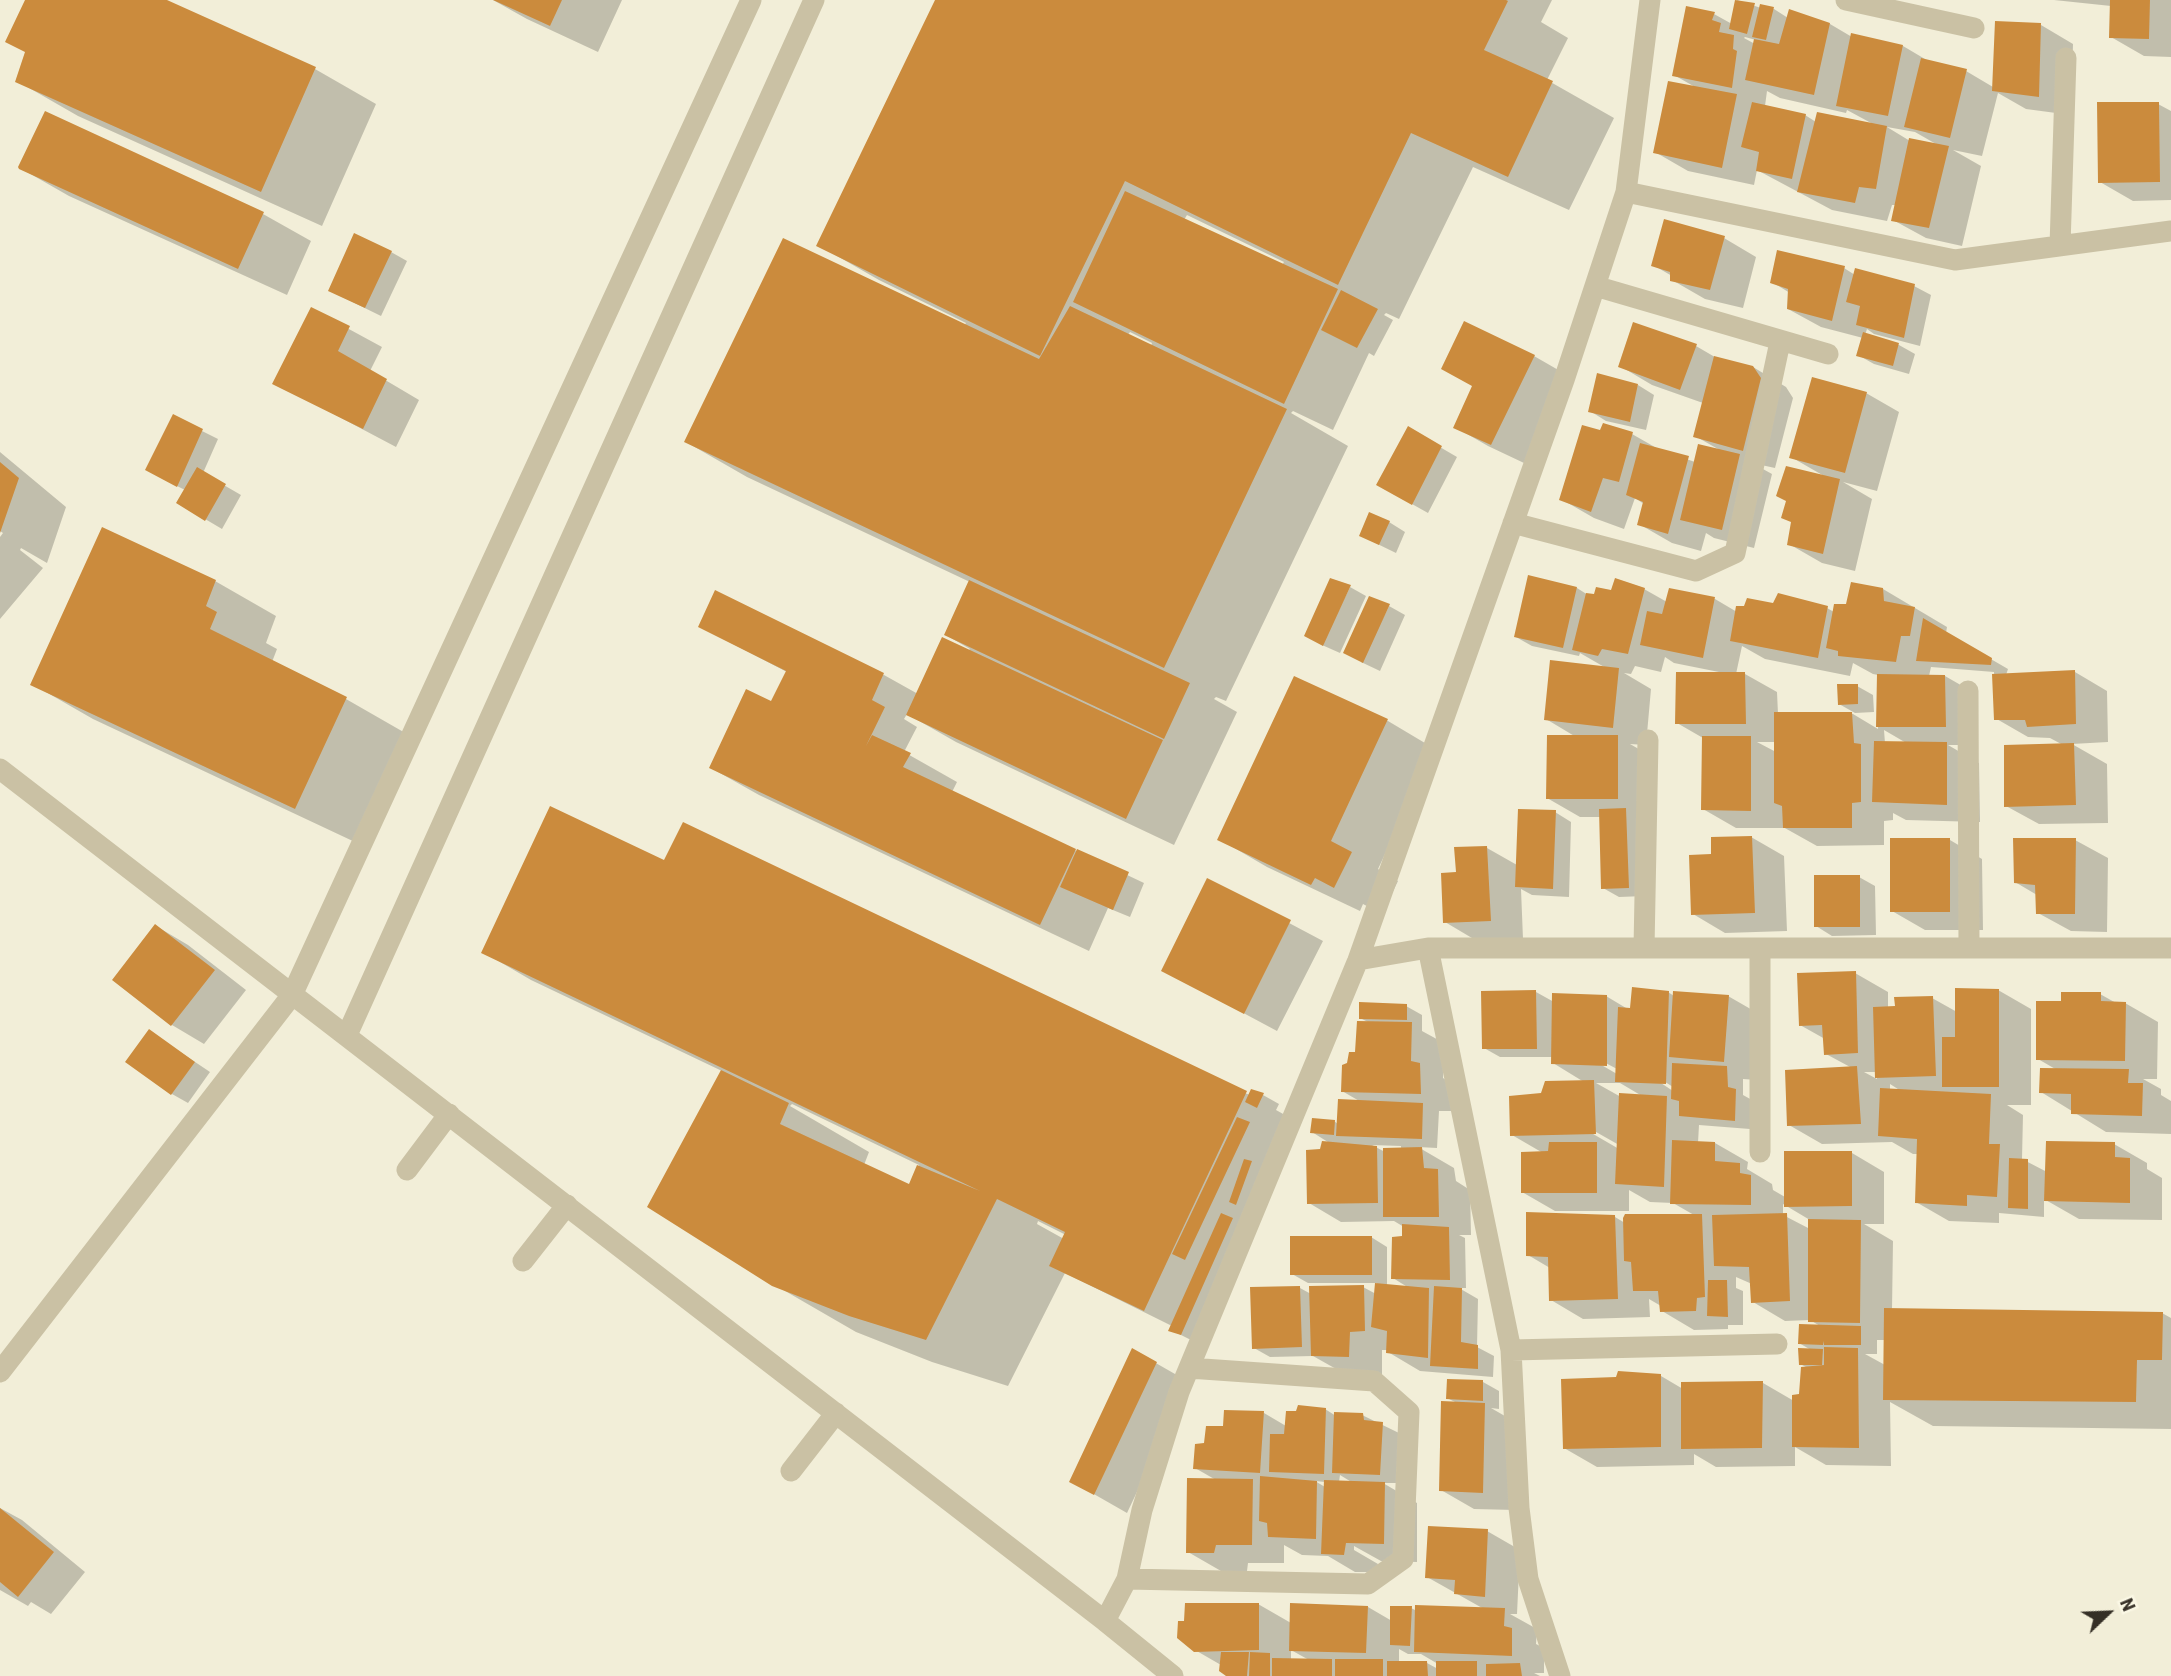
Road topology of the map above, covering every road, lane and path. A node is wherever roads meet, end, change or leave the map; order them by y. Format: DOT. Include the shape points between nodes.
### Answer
graph roads {
  1 [pos="751,0"];
  2 [pos="814,0"];
  3 [pos="1650,0"];
  4 [pos="1846,0"];
  5 [pos="1975,28"];
  6 [pos="2066,58"];
  7 [pos="1626,192"];
  8 [pos="2171,231"];
  9 [pos="2060,246"];
  10 [pos="1595,286"];
  11 [pos="1780,342"];
  12 [pos="1828,354"];
  13 [pos="1513,523"];
  14 [pos="1968,691"];
  15 [pos="1648,740"];
  16 [pos="0,769"];
  17 [pos="1428,948"];
  18 [pos="1644,948"];
  19 [pos="1760,948"];
  20 [pos="1969,948"];
  21 [pos="2171,948"];
  22 [pos="1358,960"];
  23 [pos="292,995"];
  24 [pos="347,1035"];
  25 [pos="449,1114"];
  26 [pos="1760,1152"];
  27 [pos="407,1170"];
  28 [pos="567,1205"];
  29 [pos="523,1261"];
  30 [pos="1777,1344"];
  31 [pos="1511,1350"];
  32 [pos="1189,1368"];
  33 [pos="0,1372"];
  34 [pos="836,1413"];
  35 [pos="791,1471"];
  36 [pos="1127,1579"];
  37 [pos="1105,1621"];
  38 [pos="1173,1676"];
  39 [pos="1560,1676"];
  1 -- 23 [label="street"];
  2 -- 24 [label="street"];
  3 -- 7 [label="street"];
  4 -- 5 [label="street"];
  6 -- 9 [label="street"];
  7 -- 9 [label="street" via="1955,260"];
  7 -- 10 [label="street"];
  8 -- 9 [label="street"];
  10 -- 11 [label="street"];
  10 -- 13 [label="street"];
  11 -- 12 [label="street"];
  11 -- 13 [label="street" via="1734,553 1696,571"];
  13 -- 22 [label="street"];
  14 -- 20 [label="street"];
  15 -- 18 [label="street"];
  16 -- 23 [label="street"];
  17 -- 18 [label="street"];
  17 -- 22 [label="street"];
  17 -- 31 [label="street"];
  18 -- 19 [label="street"];
  19 -- 20 [label="street"];
  19 -- 26 [label="street"];
  20 -- 21 [label="street"];
  22 -- 32 [label="street"];
  23 -- 24 [label="street"];
  23 -- 33 [label="street"];
  24 -- 25 [label="street"];
  25 -- 27 [label="street"];
  25 -- 28 [label="street"];
  28 -- 29 [label="street"];
  28 -- 34 [label="street"];
  30 -- 31 [label="street"];
  31 -- 39 [label="street" via="1519,1508 1528,1579"];
  32 -- 36 [label="street" via="1142,1510"];
  32 -- 36 [label="street" via="1374,1381 1409,1412 1403,1559 1368,1584"];
  34 -- 35 [label="street"];
  34 -- 37 [label="street"];
  36 -- 37 [label="street"];
  37 -- 38 [label="street"];
}
